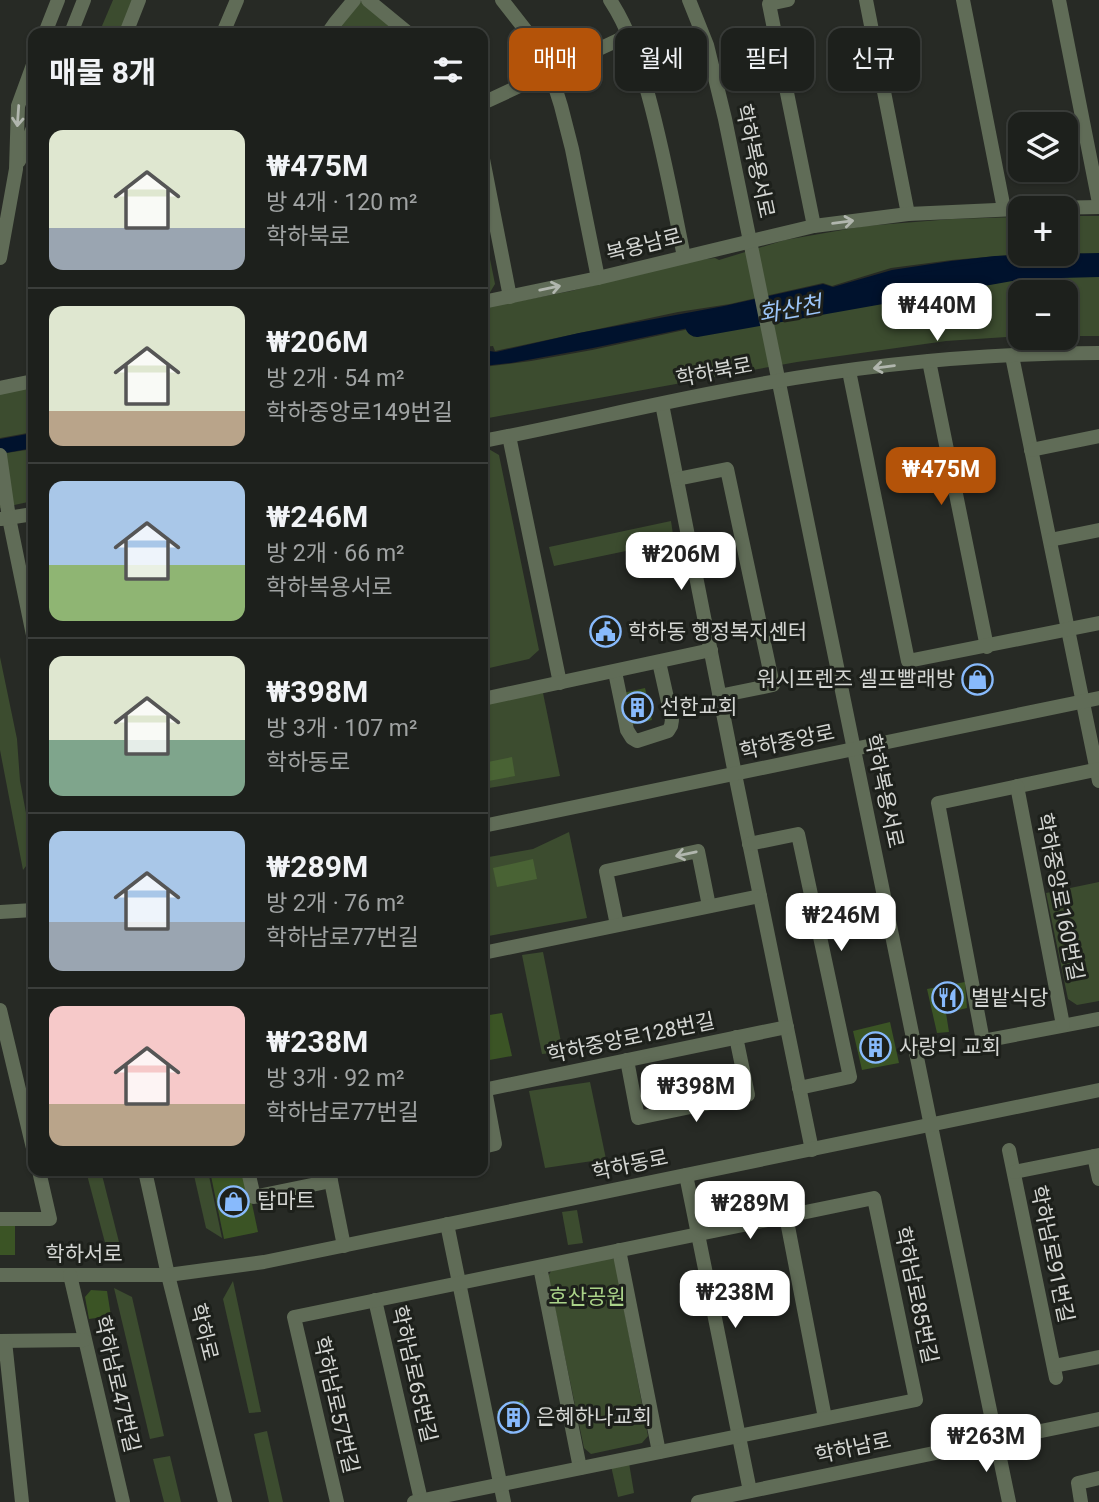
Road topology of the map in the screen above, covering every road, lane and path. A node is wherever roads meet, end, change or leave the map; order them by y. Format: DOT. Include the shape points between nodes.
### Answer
graph roads {
  1 [pos="58,0"];
  2 [pos="84,0"];
  3 [pos="139,0"];
  4 [pos="237,0"];
  5 [pos="354,0"];
  6 [pos="368,0"];
  7 [pos="502,0"];
  8 [pos="610,0"];
  9 [pos="689,0"];
  10 [pos="788,0"];
  11 [pos="866,0"];
  12 [pos="963,0"];
  13 [pos="1059,0"];
  14 [pos="48,28"];
  15 [pos="73,28"];
  16 [pos="128,28"];
  17 [pos="225,28"];
  18 [pos="332,28"];
  19 [pos="402,28"];
  20 [pos="524,28"];
  21 [pos="625,28"];
  22 [pos="28,79"];
  23 [pos="509,91"];
  24 [pos="556,91"];
  25 [pos="647,91"];
  26 [pos="488,101"];
  27 [pos="28,140"];
  28 [pos="16,169"];
  29 [pos="488,185"];
  30 [pos="1099,205"];
  31 [pos="1078,206"];
  32 [pos="1004,209"];
  33 [pos="1008,209"];
  34 [pos="908,214"];
  35 [pos="814,226"];
  36 [pos="751,247"];
  37 [pos="684,257"];
  38 [pos="0,258"];
  39 [pos="598,278"];
  40 [pos="510,297"];
  41 [pos="488,301"];
  42 [pos="1099,353"];
  43 [pos="1012,356"];
  44 [pos="929,361"];
  45 [pos="849,371"];
  46 [pos="779,381"];
  47 [pos="28,382"];
  48 [pos="0,388"];
  49 [pos="662,404"];
  50 [pos="509,436"];
  51 [pos="1099,436"];
  52 [pos="488,440"];
  53 [pos="1031,450"];
  54 [pos="0,455"];
  55 [pos="677,479"];
  56 [pos="6,514"];
  57 [pos="28,514"];
  58 [pos="1099,530"];
  59 [pos="1050,540"];
  60 [pos="28,613"];
  61 [pos="1099,624"];
  62 [pos="1068,630"];
  63 [pos="987,647"];
  64 [pos="710,650"];
  65 [pos="659,662"];
  66 [pos="615,672"];
  67 [pos="560,683"];
  68 [pos="719,696"];
  69 [pos="488,698"];
  70 [pos="1099,698"];
  71 [pos="1083,702"];
  72 [pos="854,749"];
  73 [pos="1098,773"];
  74 [pos="735,774"];
  75 [pos="1017,786"];
  76 [pos="488,825"];
  77 [pos="749,844"];
  78 [pos="760,896"];
  79 [pos="709,906"];
  80 [pos="28,910"];
  81 [pos="0,912"];
  82 [pos="617,925"];
  83 [pos="488,952"];
  84 [pos="0,1010"];
  85 [pos="1099,1018"];
  86 [pos="1063,1025"];
  87 [pos="787,1027"];
  88 [pos="736,1037"];
  89 [pos="627,1060"];
  90 [pos="799,1088"];
  91 [pos="488,1089"];
  92 [pos="1099,1090"];
  93 [pos="488,1110"];
  94 [pos="931,1126"];
  95 [pos="28,1127"];
  96 [pos="488,1146"];
  97 [pos="812,1150"];
  98 [pos="1009,1150"];
  99 [pos="1097,1155"];
  100 [pos="1014,1172"];
  101 [pos="686,1175"];
  102 [pos="40,1176"];
  103 [pos="146,1176"];
  104 [pos="249,1176"];
  105 [pos="330,1176"];
  106 [pos="1099,1179"];
  107 [pos="874,1198"];
  108 [pos="786,1216"];
  109 [pos="0,1219"];
  110 [pos="447,1224"];
  111 [pos="698,1234"];
  112 [pos="344,1246"];
  113 [pos="619,1250"];
  114 [pos="540,1266"];
  115 [pos="0,1275"];
  116 [pos="70,1275"];
  117 [pos="169,1275"];
  118 [pos="459,1283"];
  119 [pos="375,1300"];
  120 [pos="84,1340"];
  121 [pos="3,1341"];
  122 [pos="1099,1357"];
  123 [pos="916,1399"];
  124 [pos="825,1418"];
  125 [pos="1099,1419"];
  126 [pos="738,1436"];
  127 [pos="996,1439"];
  128 [pos="659,1452"];
  129 [pos="580,1468"];
  130 [pos="1099,1478"];
  131 [pos="500,1484"];
  132 [pos="750,1491"];
  133 [pos="418,1501"];
  134 [pos="22,1502"];
  135 [pos="123,1502"];
  136 [pos="225,1502"];
  137 [pos="337,1502"];
  138 [pos="504,1502"];
  139 [pos="698,1502"];
  140 [pos="1009,1502"];
  141 [pos="1082,1502"];
  1 -- 14 [label="street"];
  2 -- 15 [label="street"];
  3 -- 16 [label="street"];
  4 -- 17 [label="street"];
  5 -- 18 [label="street"];
  6 -- 19 [label="street"];
  7 -- 20 [label="street"];
  8 -- 21 [label="street"];
  9 -- 36 [label="street, 학하복용서로" via="707,45 726,119"];
  10 -- 35 [label="street" via="769,4"];
  11 -- 34 [label="street"];
  12 -- 32 [label="street"];
  13 -- 30 [label="street"];
  22 -- 28 [label="street, one-way" via="18,106"];
  23 -- 26 [label="street"];
  24 -- 39 [label="street"];
  25 -- 37 [label="street"];
  27 -- 28 [label="street"];
  28 -- 38 [label="street"];
  29 -- 40 [label="street"];
  30 -- 31 [label="street"];
  32 -- 33 [label="street, 복용남로"];
  32 -- 34 [label="street, 복용남로"];
  35 -- 34 [label="street, 복용남로, one-way"];
  35 -- 36 [label="street, 복용남로"];
  36 -- 37 [label="street, 복용남로"];
  36 -- 46 [label="street, 학하복용서로"];
  37 -- 39 [label="street, 복용남로"];
  40 -- 39 [label="street, 복용남로, one-way"];
  40 -- 41 [label="street, 복용남로"];
  42 -- 43 [label="street, 학하북로"];
  43 -- 44 [label="street, 학하북로"];
  43 -- 53 [label="street"];
  44 -- 45 [label="street, 학하북로, one-way"];
  44 -- 63 [label="street"];
  45 -- 46 [label="street, 학하북로"];
  45 -- 63 [label="street" via="908,662"];
  46 -- 49 [label="street, 학하북로"];
  46 -- 72 [label="street, 학하복용서로"];
  47 -- 48 [label="street"];
  49 -- 50 [label="street, 학하북로"];
  49 -- 55 [label="street"];
  50 -- 52 [label="street, 학하북로"];
  50 -- 67 [label="street"];
  51 -- 53 [label="street"];
  53 -- 59 [label="street"];
  54 -- 56 [label="street"];
  55 -- 64 [label="street"];
  55 -- 68 [label="street" via="727,469 773,685"];
  56 -- 57 [label="street"];
  56 -- 60 [label="street"];
  58 -- 59 [label="street"];
  59 -- 62 [label="street"];
  61 -- 62 [label="street"];
  62 -- 63 [label="street"];
  62 -- 71 [label="street"];
  64 -- 65 [label="street"];
  64 -- 68 [label="street"];
  65 -- 66 [label="street"];
  65 -- 66 [label="street" via="671,726 637,741 627,730"];
  66 -- 67 [label="street"];
  67 -- 69 [label="street"];
  68 -- 74 [label="street"];
  70 -- 71 [label="street, 학하중앙로"];
  71 -- 72 [label="street, 학하중앙로"];
  71 -- 73 [label="street"];
  72 -- 74 [label="street, 학하중앙로"];
  72 -- 94 [label="street, 학하복용서로"];
  73 -- 75 [label="street"];
  74 -- 76 [label="street, 학하중앙로"];
  74 -- 77 [label="street"];
  75 -- 86 [label="street, 학하중앙로160번길"];
  75 -- 86 [label="street" via="938,803 980,1028 983,1041"];
  77 -- 78 [label="street"];
  77 -- 90 [label="street" via="798,834 850,1077"];
  78 -- 79 [label="street"];
  78 -- 87 [label="street"];
  79 -- 82 [label="street"];
  79 -- 82 [label="street, one-way" via="698,851 606,871"];
  80 -- 81 [label="street"];
  82 -- 83 [label="street"];
  84 -- 95 [label="street"];
  85 -- 86 [label="street"];
  87 -- 88 [label="street, 학하중앙로128번길"];
  87 -- 90 [label="street"];
  88 -- 89 [label="street, 학하중앙로128번길"];
  88 -- 89 [label="street" via="748,1095 638,1118"];
  89 -- 91 [label="street, 학하중앙로128번길"];
  90 -- 97 [label="street"];
  92 -- 94 [label="street, 학하동로"];
  93 -- 96 [label="street" via="495,1144"];
  94 -- 97 [label="street, 학하동로"];
  94 -- 127 [label="street, 학하복용서로"];
  97 -- 101 [label="street, 학하동로"];
  98 -- 100 [label="street, 학하남로91번길"];
  99 -- 100 [label="street"];
  99 -- 106 [label="street"];
  100 -- 122 [label="street, 학하남로91번길" via="1055,1372"];
  101 -- 110 [label="street, 학하동로"];
  101 -- 111 [label="street"];
  102 -- 109 [label="street" via="50,1219"];
  103 -- 117 [label="street, 학하로"];
  104 -- 105 [label="street" via="254,1197"];
  105 -- 112 [label="street"];
  107 -- 108 [label="street, 학하남로65번길"];
  107 -- 123 [label="street, 학하남로85번길"];
  108 -- 111 [label="street, 학하남로65번길"];
  108 -- 124 [label="street"];
  110 -- 112 [label="street, 학하동로"];
  110 -- 118 [label="street"];
  111 -- 113 [label="street, 학하남로65번길"];
  111 -- 126 [label="street"];
  112 -- 117 [label="street, 학하동로"];
  113 -- 114 [label="street, 학하남로65번길"];
  113 -- 128 [label="street"];
  114 -- 118 [label="street, 학하남로65번길"];
  114 -- 129 [label="street"];
  115 -- 116 [label="street, 학하서로"];
  116 -- 117 [label="street, 학하서로"];
  116 -- 120 [label="street, 학하남로47번길"];
  117 -- 136 [label="street, 학하로"];
  118 -- 119 [label="street, 학하남로65번길"];
  118 -- 131 [label="street"];
  119 -- 133 [label="street, 학하남로65번길"];
  119 -- 137 [label="street, 학하남로57번길" via="294,1317"];
  120 -- 121 [label="street"];
  120 -- 135 [label="street, 학하남로47번길"];
  121 -- 134 [label="street"];
  123 -- 124 [label="street, 학하남로65번길"];
  124 -- 126 [label="street, 학하남로65번길"];
  125 -- 127 [label="street, 학하남로"];
  126 -- 128 [label="street, 학하남로65번길"];
  126 -- 132 [label="street"];
  127 -- 132 [label="street, 학하남로"];
  127 -- 140 [label="street, 학하복용서로"];
  128 -- 129 [label="street, 학하남로65번길"];
  129 -- 131 [label="street, 학하남로65번길"];
  130 -- 141 [label="street" via="1077,1483"];
  131 -- 133 [label="street, 학하남로65번길"];
  131 -- 138 [label="street"];
  132 -- 139 [label="street, 학하남로"];
}
